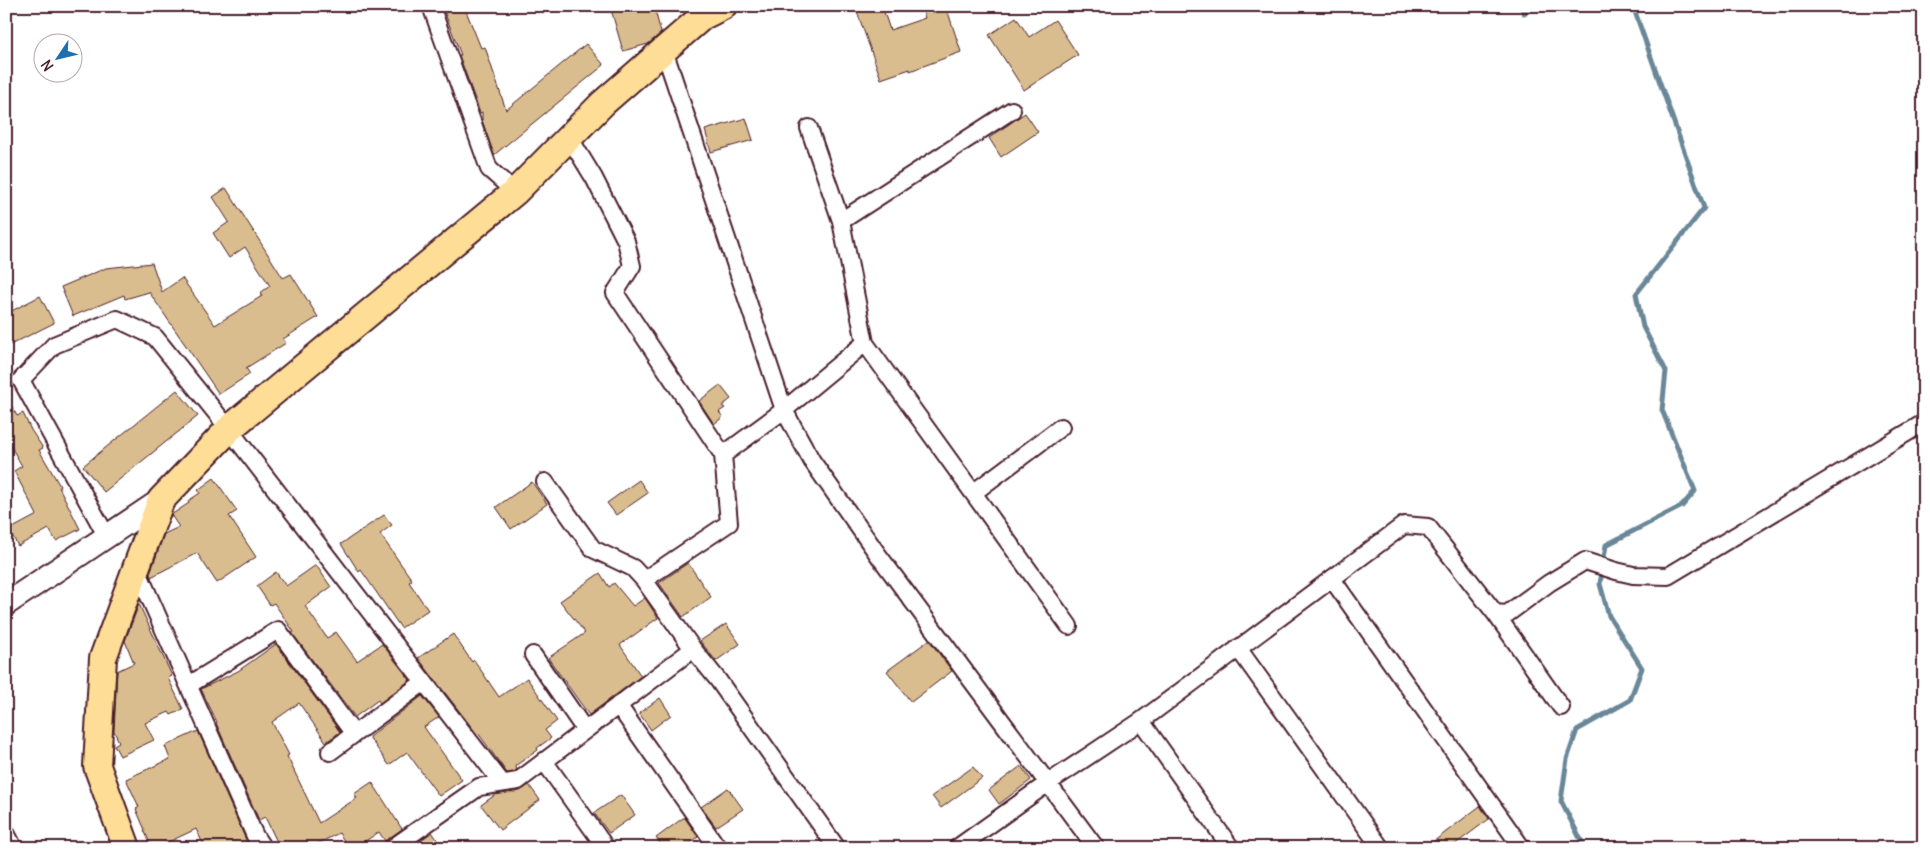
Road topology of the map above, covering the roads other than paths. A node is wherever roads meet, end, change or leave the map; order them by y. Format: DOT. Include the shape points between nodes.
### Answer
graph roads {
  1 [pos="431,6"];
  2 [pos="723,6"];
  3 [pos="664,50"];
  4 [pos="1012,110"];
  5 [pos="809,128"];
  6 [pos="569,137"];
  7 [pos="515,192"];
  8 [pos="841,221"];
  9 [pos="865,343"];
  10 [pos="784,410"];
  11 [pos="1920,426"];
  12 [pos="1061,427"];
  13 [pos="229,429"];
  14 [pos="723,455"];
  15 [pos="545,482"];
  16 [pos="973,494"];
  17 [pos="161,500"];
  18 [pos="106,536"];
  19 [pos="136,567"];
  20 [pos="1332,579"];
  21 [pos="644,580"];
  22 [pos="6,604"];
  23 [pos="1495,613"];
  24 [pos="1069,626"];
  25 [pos="1238,648"];
  26 [pos="693,649"];
  27 [pos="533,655"];
  28 [pos="424,682"];
  29 [pos="188,685"];
  30 [pos="618,706"];
  31 [pos="1561,707"];
  32 [pos="1141,721"];
  33 [pos="585,730"];
  34 [pos="354,734"];
  35 [pos="330,752"];
  36 [pos="544,761"];
  37 [pos="502,783"];
  38 [pos="1048,784"];
  39 [pos="6,833"];
  40 [pos="14,848"];
  41 [pos="127,848"];
  42 [pos="263,848"];
  43 [pos="392,848"];
  44 [pos="606,848"];
  45 [pos="718,848"];
  46 [pos="837,848"];
  47 [pos="957,848"];
  48 [pos="1096,848"];
  49 [pos="1231,848"];
  50 [pos="1381,848"];
  51 [pos="1522,848"];
  1 -- 7 [label="street" via="489,169"];
  2 -- 3 [label="main road" via="703,16"];
  3 -- 6 [label="main road"];
  3 -- 10 [label="street"];
  4 -- 8 [label="street"];
  5 -- 8 [label="street"];
  6 -- 7 [label="main road"];
  6 -- 14 [label="street" via="626,241 632,266 615,293"];
  7 -- 13 [label="main road"];
  8 -- 9 [label="street"];
  9 -- 10 [label="street"];
  9 -- 16 [label="street"];
  10 -- 14 [label="street"];
  10 -- 38 [label="street" via="818,469"];
  11 -- 23 [label="street" via="1668,576 1616,571 1585,561 1507,614"];
  12 -- 16 [label="street"];
  13 -- 17 [label="main road"];
  13 -- 18 [label="street" via="155,337 117,319 54,345 21,380"];
  13 -- 28 [label="street"];
  14 -- 21 [label="street" via="729,523"];
  15 -- 21 [label="street" via="593,549 633,568"];
  16 -- 24 [label="street"];
  17 -- 18 [label="street"];
  17 -- 19 [label="main road"];
  18 -- 22 [label="street"];
  19 -- 29 [label="street"];
  19 -- 41 [label="main road" via="103,658 97,766"];
  20 -- 23 [label="street" via="1404,525 1428,527"];
  20 -- 25 [label="street"];
  20 -- 51 [label="street"];
  21 -- 26 [label="street"];
  23 -- 31 [label="street"];
  25 -- 32 [label="street"];
  25 -- 50 [label="street"];
  26 -- 30 [label="street"];
  26 -- 46 [label="street"];
  27 -- 33 [label="street"];
  28 -- 34 [label="street"];
  28 -- 37 [label="street"];
  29 -- 34 [label="street" via="278,630"];
  29 -- 42 [label="street"];
  30 -- 33 [label="street"];
  30 -- 45 [label="street"];
  32 -- 38 [label="street"];
  32 -- 49 [label="street"];
  33 -- 36 [label="street"];
  34 -- 35 [label="street"];
  36 -- 37 [label="street" via="518,781"];
  36 -- 44 [label="street"];
  37 -- 43 [label="street" via="479,786"];
  38 -- 47 [label="street"];
  38 -- 48 [label="street"];
  39 -- 40 [label="street"];
}
